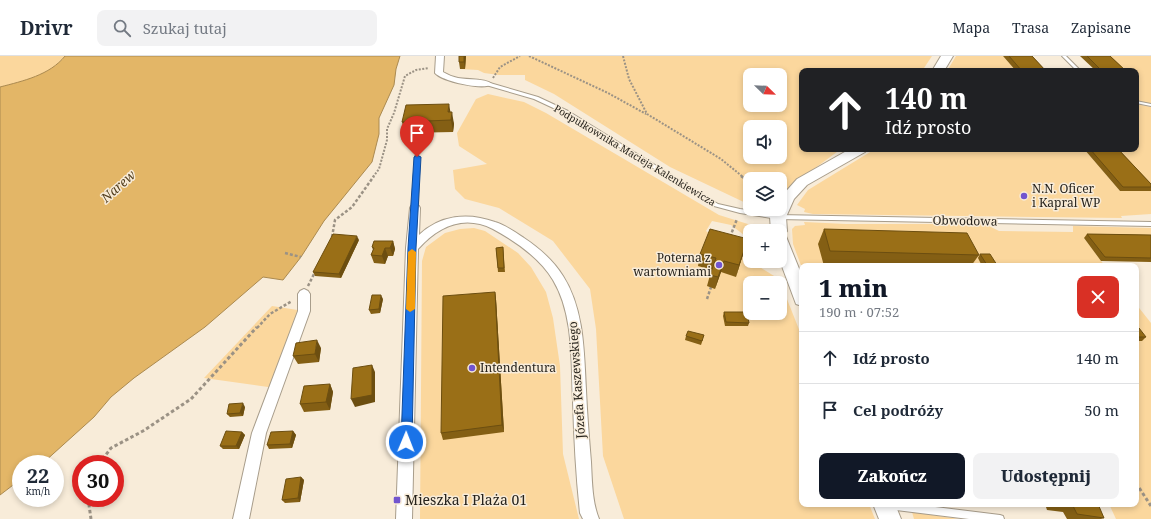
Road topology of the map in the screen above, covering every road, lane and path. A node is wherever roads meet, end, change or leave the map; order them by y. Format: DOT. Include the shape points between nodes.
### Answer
graph roads {
  1 [pos="440,56"];
  2 [pos="520,56"];
  3 [pos="529,56"];
  4 [pos="623,56"];
  5 [pos="947,56"];
  6 [pos="1064,56"];
  7 [pos="438,67"];
  8 [pos="940,68"];
  9 [pos="1076,68"];
  10 [pos="496,75"];
  11 [pos="488,84"];
  12 [pos="1139,103"];
  13 [pos="1151,105"];
  14 [pos="647,114"];
  15 [pos="855,152"];
  16 [pos="417,157"];
  17 [pos="743,177"];
  18 [pos="415,208"];
  19 [pos="740,211"];
  20 [pos="779,224"];
  21 [pos="787,224"];
  22 [pos="1151,224"];
  23 [pos="729,239"];
  24 [pos="329,242"];
  25 [pos="412,248"];
  26 [pos="285,253"];
  27 [pos="301,257"];
  28 [pos="787,257"];
  29 [pos="316,268"];
  30 [pos="711,288"];
  31 [pos="799,291"];
  32 [pos="304,294"];
  33 [pos="707,299"];
  34 [pos="106,455"];
  35 [pos="1139,488"];
  36 [pos="1151,506"];
  37 [pos="89,507"];
  38 [pos="885,507"];
  39 [pos="907,507"];
  40 [pos="91,519"];
  41 [pos="241,519"];
  42 [pos="404,519"];
  43 [pos="591,519"];
  44 [pos="890,519"];
  45 [pos="1000,519"];
  1 -- 7 [label="street"];
  2 -- 10 [label="path" via="500,67"];
  3 -- 14 [label="path"];
  4 -- 14 [label="path" via="629,79"];
  5 -- 8 [label="street"];
  6 -- 9 [label="lane"];
  7 -- 11 [label="street, Podpułkownika Macieja Kalenkiewicza" via="439,73 446,78"];
  7 -- 24 [label="path" via="416,70 405,76 387,129 387,140 379,169 352,207 335,220 333,236"];
  11 -- 19 [label="lane, Podpułkownika Macieja Kalenkiewicza" via="536,98 560,110 716,205"];
  12 -- 13 [label="lane"];
  14 -- 17 [label="path" via="721,159"];
  15 -- 20 [label="street" via="802,182 788,197"];
  16 -- 18 [label="lane"];
  18 -- 25 [label="street"];
  19 -- 20 [label="lane, Podpułkownika Macieja Kalenkiewicza"];
  19 -- 23 [label="path"];
  21 -- 22 [label="lane, Obwodowa"];
  25 -- 42 [label="street"];
  25 -- 43 [label="street, Józefa Kaszewskiego" via="430,231 444,224 480,220 495,225 516,238 540,256 558,278 571,307 577,354 583,471"];
  26 -- 27 [label="path"];
  28 -- 31 [label="street"];
  29 -- 32 [label="path"];
  30 -- 33 [label="path"];
  32 -- 34 [label="path" via="270,314 191,399 111,448"];
  32 -- 41 [label="street" via="304,312 259,433"];
  35 -- 36 [label="path"];
  37 -- 40 [label="path"];
  38 -- 44 [label="street"];
  39 -- 45 [label="lane"];
}
